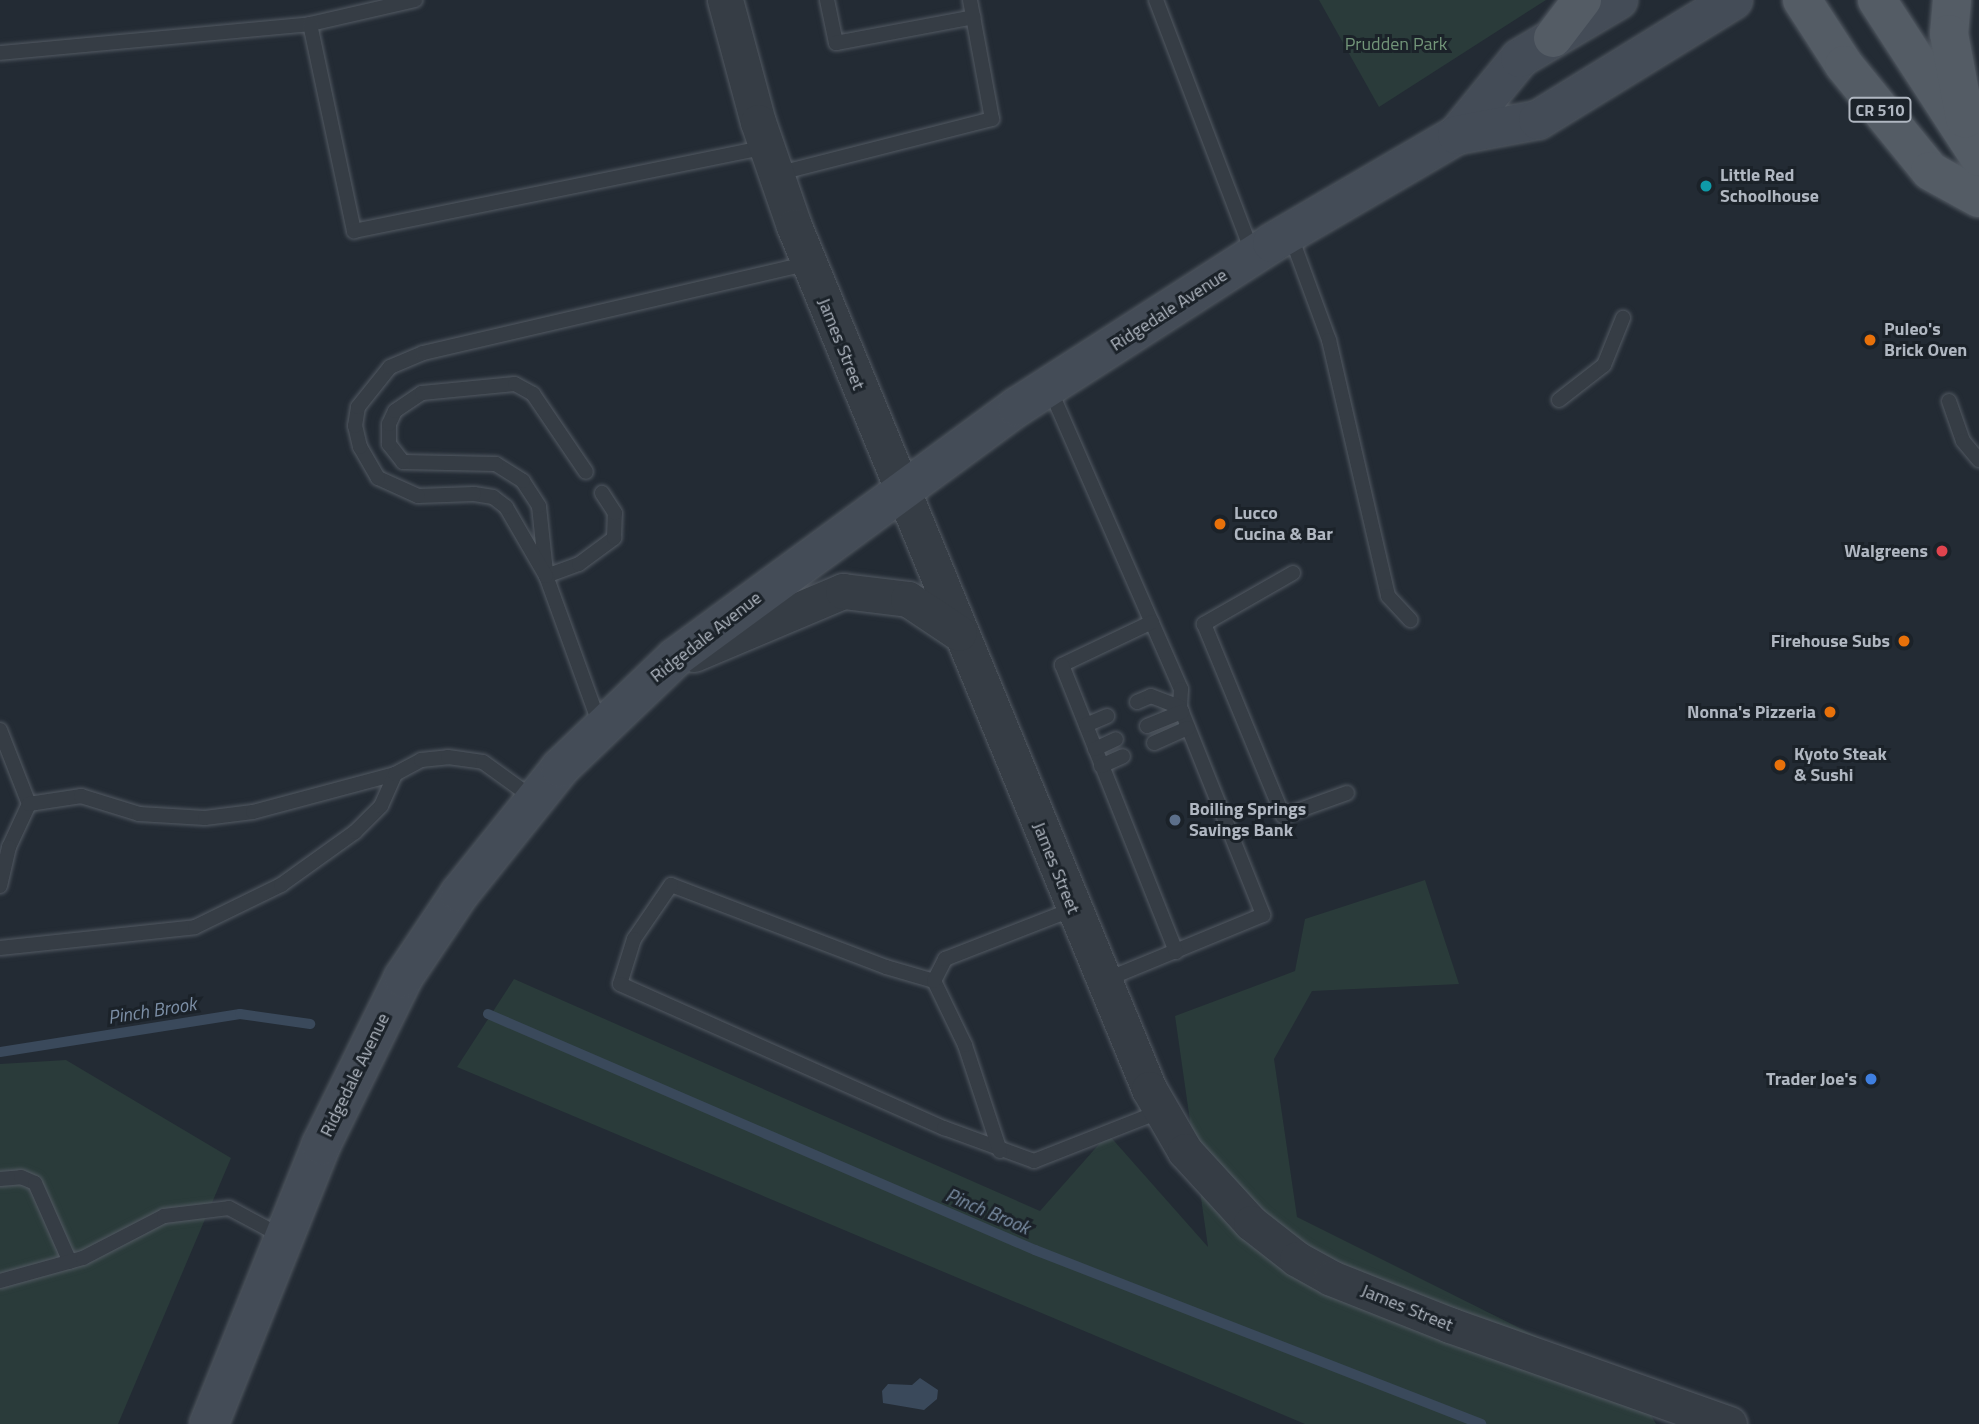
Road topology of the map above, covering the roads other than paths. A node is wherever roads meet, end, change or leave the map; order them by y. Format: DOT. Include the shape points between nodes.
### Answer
graph roads {
  1 [pos="415,0"];
  2 [pos="725,0"];
  3 [pos="827,0"];
  4 [pos="970,0"];
  5 [pos="1156,0"];
  6 [pos="1582,0"];
  7 [pos="1618,0"];
  8 [pos="1733,0"];
  9 [pos="1802,0"];
  10 [pos="1877,0"];
  11 [pos="1952,0"];
  12 [pos="974,17"];
  13 [pos="310,24"];
  14 [pos="1553,38"];
  15 [pos="0,53"];
  16 [pos="1457,135"];
  17 [pos="1974,146"];
  18 [pos="771,161"];
  19 [pos="1979,198"];
  20 [pos="1290,233"];
  21 [pos="1253,255"];
  22 [pos="808,263"];
  23 [pos="1623,318"];
  24 [pos="1049,387"];
  25 [pos="1559,400"];
  26 [pos="1949,401"];
  27 [pos="1979,460"];
  28 [pos="586,472"];
  29 [pos="901,491"];
  30 [pos="602,493"];
  31 [pos="1293,573"];
  32 [pos="546,576"];
  33 [pos="1410,620"];
  34 [pos="1152,622"];
  35 [pos="959,632"];
  36 [pos="665,667"];
  37 [pos="1137,702"];
  38 [pos="1181,710"];
  39 [pos="1107,716"];
  40 [pos="1086,725"];
  41 [pos="1147,726"];
  42 [pos="601,727"];
  43 [pos="1188,728"];
  44 [pos="0,730"];
  45 [pos="1116,739"];
  46 [pos="1154,743"];
  47 [pos="1095,749"];
  48 [pos="1123,756"];
  49 [pos="1101,766"];
  50 [pos="394,774"];
  51 [pos="1347,793"];
  52 [pos="535,799"];
  53 [pos="29,804"];
  54 [pos="0,886"];
  55 [pos="1073,909"];
  56 [pos="0,947"];
  57 [pos="1176,952"];
  58 [pos="934,981"];
  59 [pos="1103,981"];
  60 [pos="1162,1111"];
  61 [pos="1000,1151"];
  62 [pos="0,1179"];
  63 [pos="284,1238"];
  64 [pos="69,1262"];
  65 [pos="0,1281"];
  66 [pos="209,1424"];
  67 [pos="1729,1424"];
  1 -- 13 [label="lane"];
  2 -- 18 [label="street, James Street"];
  3 -- 12 [label="lane" via="836,43"];
  4 -- 12 [label="lane"];
  5 -- 21 [label="lane"];
  6 -- 14 [label="main road"];
  7 -- 14 [label="main road, Ridgedale Avenue"];
  8 -- 16 [label="main road, Ridgedale Avenue" via="1538,120"];
  9 -- 19 [label="main road, CR 510" via="1844,65 1930,172"];
  10 -- 17 [label="main road, CR 510"];
  11 -- 17 [label="main road" via="1949,34"];
  12 -- 18 [label="lane" via="992,120"];
  13 -- 15 [label="lane"];
  13 -- 18 [label="lane" via="354,231"];
  14 -- 16 [label="main road, Ridgedale Avenue" via="1520,58"];
  16 -- 20 [label="main road, Ridgedale Avenue"];
  18 -- 22 [label="street, James Street"];
  20 -- 21 [label="main road, Ridgedale Avenue"];
  20 -- 33 [label="lane" via="1329,341 1388,596"];
  21 -- 24 [label="main road, Ridgedale Avenue"];
  22 -- 29 [label="street, James Street"];
  22 -- 32 [label="lane" via="423,352 390,368 359,407 355,426 369,466 395,489 418,496 493,497 506,507"];
  23 -- 25 [label="lane" via="1604,365"];
  24 -- 29 [label="main road, Ridgedale Avenue"];
  24 -- 34 [label="lane"];
  26 -- 27 [label="lane" via="1963,441"];
  28 -- 32 [label="lane" via="533,394 515,384 422,393 394,411 389,424 389,444 403,462 496,464 523,481 539,506"];
  29 -- 35 [label="street, James Street"];
  29 -- 36 [label="main road, Ridgedale Avenue"];
  30 -- 32 [label="lane" via="615,513 614,538 579,564"];
  31 -- 51 [label="lane" via="1204,624 1283,816"];
  32 -- 42 [label="lane"];
  34 -- 38 [label="lane" via="1181,689"];
  34 -- 40 [label="lane" via="1062,666"];
  35 -- 36 [label="street" via="908,599 843,591"];
  35 -- 55 [label="street, James Street"];
  36 -- 42 [label="main road, Ridgedale Avenue"];
  37 -- 38 [label="lane" via="1151,696"];
  38 -- 41 [label="lane"];
  38 -- 43 [label="lane"];
  39 -- 40 [label="lane"];
  40 -- 47 [label="lane"];
  42 -- 52 [label="main road, Ridgedale Avenue"];
  43 -- 46 [label="lane"];
  43 -- 57 [label="lane" via="1263,915"];
  44 -- 53 [label="lane"];
  45 -- 47 [label="lane"];
  47 -- 49 [label="lane"];
  48 -- 49 [label="lane"];
  49 -- 57 [label="lane"];
  50 -- 52 [label="lane" via="421,760 448,757 483,762"];
  50 -- 53 [label="lane" via="253,812 205,818 139,814 82,796"];
  50 -- 56 [label="lane" via="381,806 355,832 281,885 195,927"];
  52 -- 63 [label="main road, Ridgedale Avenue" via="460,893 403,978 362,1055"];
  53 -- 54 [label="lane" via="9,847"];
  55 -- 58 [label="lane" via="945,959"];
  55 -- 59 [label="street, James Street"];
  57 -- 59 [label="lane"];
  58 -- 61 [label="lane" via="965,1045"];
  58 -- 61 [label="lane" via="671,885 634,939 620,984"];
  59 -- 60 [label="street, James Street"];
  60 -- 61 [label="lane" via="1034,1161"];
  60 -- 67 [label="street, James Street" via="1205,1176 1251,1223 1297,1259 1331,1278"];
  62 -- 64 [label="lane" via="20,1177 35,1183"];
  63 -- 64 [label="lane" via="229,1209 164,1216"];
  63 -- 66 [label="main road, Ridgedale Avenue"];
  64 -- 65 [label="lane"];
}
